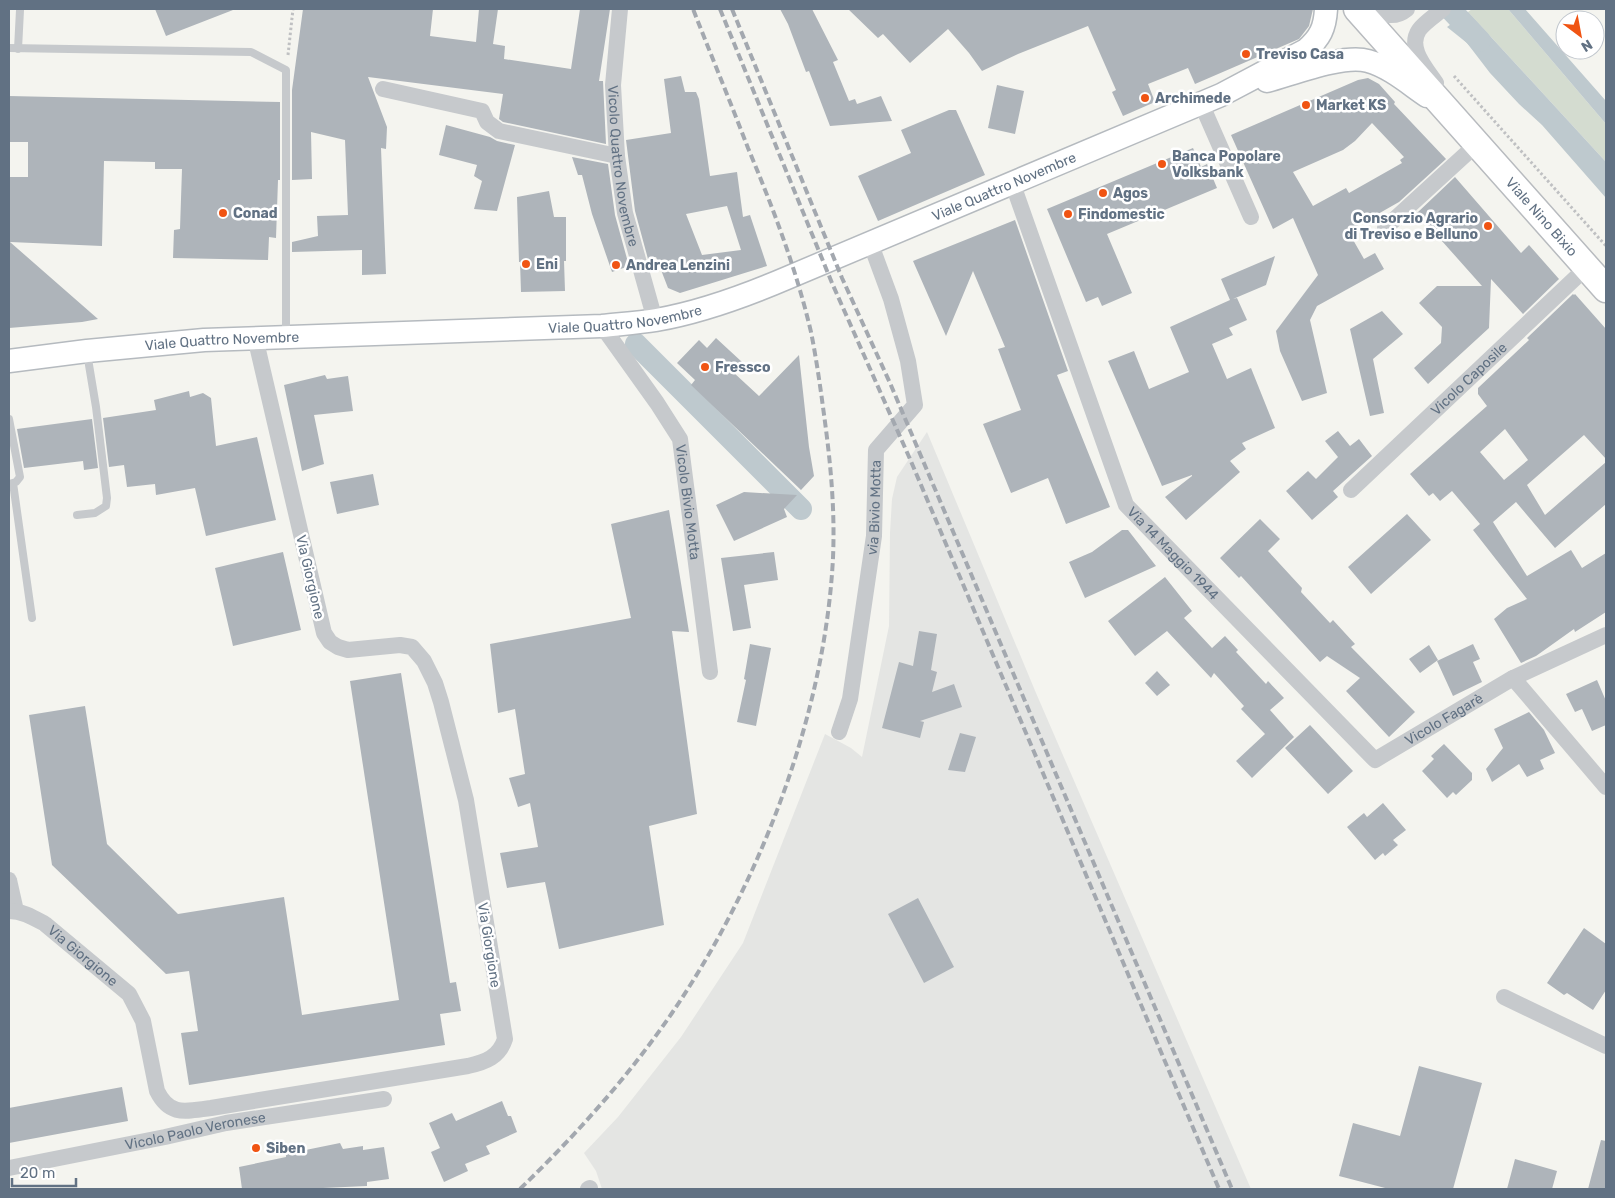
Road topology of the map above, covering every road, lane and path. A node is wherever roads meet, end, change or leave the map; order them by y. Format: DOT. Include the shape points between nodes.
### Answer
graph roads {
  1 [pos="293,9"];
  2 [pos="620,9"];
  3 [pos="1326,9"];
  4 [pos="1357,9"];
  5 [pos="1371,9"];
  6 [pos="1443,9"];
  7 [pos="20,10"];
  8 [pos="1405,10"];
  9 [pos="9,48"];
  10 [pos="18,48"];
  11 [pos="286,70"];
  12 [pos="1448,70"];
  13 [pos="383,89"];
  14 [pos="1211,99"];
  15 [pos="1449,110"];
  16 [pos="1472,137"];
  17 [pos="617,156"];
  18 [pos="1012,182"];
  19 [pos="1251,217"];
  20 [pos="1385,228"];
  21 [pos="870,242"];
  22 [pos="1606,246"];
  23 [pos="1587,268"];
  24 [pos="1606,289"];
  25 [pos="655,320"];
  26 [pos="602,326"];
  27 [pos="286,336"];
  28 [pos="255,337"];
  29 [pos="87,351"];
  30 [pos="9,361"];
  31 [pos="9,419"];
  32 [pos="11,484"];
  33 [pos="1351,490"];
  34 [pos="77,515"];
  35 [pos="32,618"];
  36 [pos="1606,634"];
  37 [pos="710,672"];
  38 [pos="1513,678"];
  39 [pos="839,732"];
  40 [pos="1375,760"];
  41 [pos="1606,787"];
  42 [pos="9,880"];
  43 [pos="12,911"];
  44 [pos="1504,997"];
  45 [pos="1606,1046"];
  46 [pos="384,1099"];
  47 [pos="9,1168"];
  1 -- 11 [label="path"];
  2 -- 17 [label="street, Vicolo Quattro Novembre" via="613,85"];
  3 -- 14 [label="main road, Viale Quattro Novembre" via="1318,40 1306,50"];
  4 -- 15 [label="main road, Viale Nino Bixio"];
  5 -- 8 [label="street" via="1384,15 1396,15"];
  6 -- 16 [label="street" via="1420,29 1415,38 1416,50"];
  7 -- 10 [label="lane"];
  9 -- 10 [label="lane"];
  10 -- 11 [label="lane" via="251,52"];
  11 -- 27 [label="lane"];
  12 -- 22 [label="path"];
  13 -- 17 [label="street" via="482,110 487,122 499,131"];
  14 -- 15 [label="main road, Viale Quattro Novembre" via="1330,63 1366,60 1382,66"];
  14 -- 18 [label="main road, Viale Quattro Novembre"];
  14 -- 19 [label="street"];
  15 -- 16 [label="main road, Viale Nino Bixio"];
  16 -- 20 [label="street"];
  16 -- 23 [label="main road, Viale Nino Bixio"];
  17 -- 25 [label="street, Vicolo Quattro Novembre" via="625,213"];
  18 -- 21 [label="main road, Viale Quattro Novembre"];
  18 -- 40 [label="street, Via 14 Maggio 1944" via="1126,506"];
  21 -- 25 [label="main road, Viale Quattro Novembre" via="742,297"];
  21 -- 39 [label="street, via Bivio Motta" via="891,299 908,362 915,405 876,450 874,536 850,698"];
  23 -- 24 [label="main road, Viale Nino Bixio"];
  23 -- 33 [label="street, Vicolo Caposile"];
  25 -- 26 [label="main road, Viale Quattro Novembre"];
  26 -- 27 [label="main road, Viale Quattro Novembre"];
  26 -- 37 [label="street, Vicolo Bivio Motta" via="680,439"];
  27 -- 28 [label="main road, Viale Quattro Novembre"];
  28 -- 29 [label="main road, Viale Quattro Novembre"];
  28 -- 43 [label="street, Via Giorgione" via="324,633 330,642 348,650 400,645 412,647 424,661 435,683 466,800 505,1039 502,1048 494,1057 468,1066 180,1111 170,1108 157,1091 143,1021 129,994 46,924 30,915"];
  29 -- 30 [label="main road, Viale Quattro Novembre"];
  29 -- 34 [label="lane" via="107,498 106,506 99,511"];
  31 -- 32 [label="lane" via="20,477"];
  32 -- 35 [label="lane"];
  36 -- 38 [label="street, Vicolo Fagarè"];
  38 -- 40 [label="street, Vicolo Fagarè"];
  38 -- 41 [label="street"];
  42 -- 43 [label="street, Via Giorgione"];
  44 -- 45 [label="street"];
  46 -- 47 [label="street, Vicolo Paolo Veronese" via="226,1123"];
}
